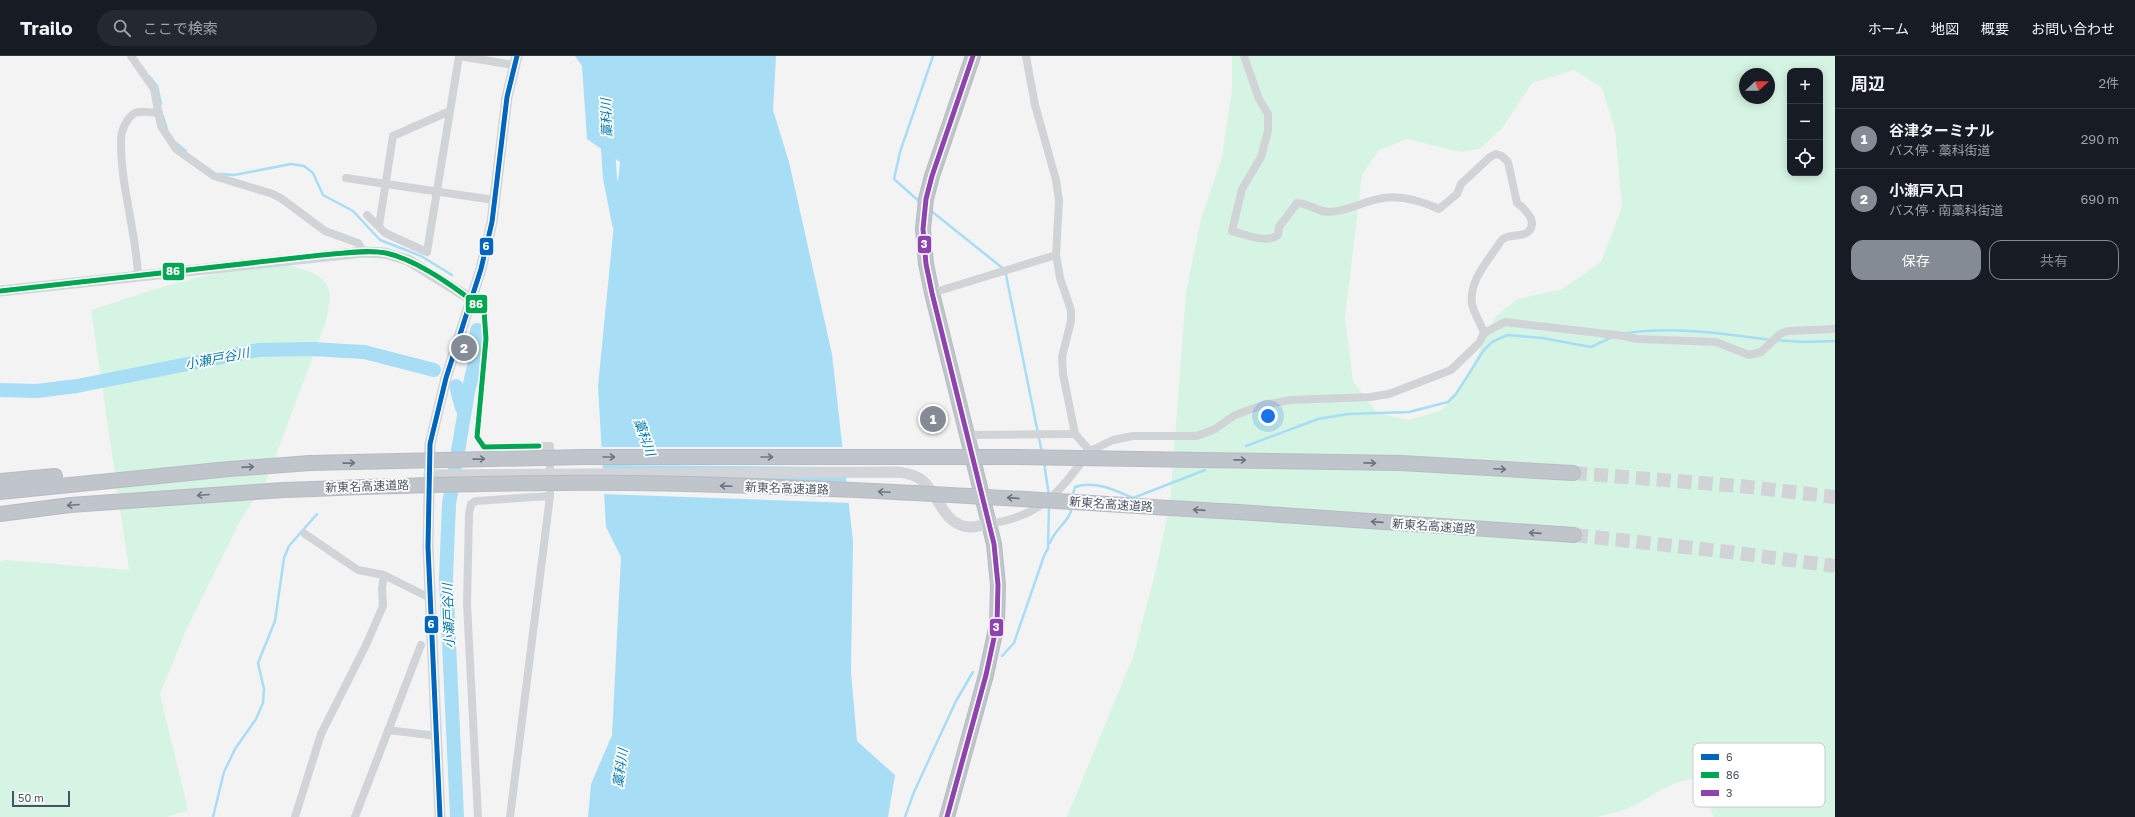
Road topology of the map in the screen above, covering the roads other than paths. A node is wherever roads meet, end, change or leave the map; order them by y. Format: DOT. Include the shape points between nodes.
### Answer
graph roads {
  1 [pos="131,56"];
  2 [pos="973,56"];
  3 [pos="1026,56"];
  4 [pos="1244,56"];
  5 [pos="515,60"];
  6 [pos="450,111"];
  7 [pos="159,113"];
  8 [pos="346,178"];
  9 [pos="385,184"];
  10 [pos="437,192"];
  11 [pos="494,200"];
  12 [pos="367,215"];
  13 [pos="378,226"];
  14 [pos="364,252"];
  15 [pos="1056,256"];
  16 [pos="138,276"];
  17 [pos="0,291"];
  18 [pos="932,293"];
  19 [pos="471,299"];
  20 [pos="1835,329"];
  21 [pos="1484,333"];
  22 [pos="1075,434"];
  23 [pos="967,435"];
  24 [pos="1090,452"];
  25 [pos="229,468"];
  26 [pos="1573,473"];
  27 [pos="550,474"];
  28 [pos="429,475"];
  29 [pos="0,481"];
  30 [pos="0,492"];
  31 [pos="550,496"];
  32 [pos="0,514"];
  33 [pos="989,524"];
  34 [pos="305,534"];
  35 [pos="1574,535"];
  36 [pos="384,575"];
  37 [pos="430,598"];
  38 [pos="420,645"];
  39 [pos="388,730"];
  40 [pos="437,736"];
  41 [pos="295,817"];
  42 [pos="355,817"];
  43 [pos="440,817"];
  44 [pos="478,817"];
  45 [pos="510,817"];
  46 [pos="947,817"];
  1 -- 7 [label="street" via="154,89"];
  2 -- 18 [label="highway" via="926,199 923,229"];
  3 -- 15 [label="street" via="1035,105 1059,200"];
  4 -- 21 [label="street" via="1259,99 1268,114 1268,131 1261,157 1242,189 1232,231 1264,239 1273,238 1278,235 1279,227 1297,203 1330,212 1386,197 1418,200 1439,209 1457,194 1461,184 1490,157 1496,154 1508,162 1517,203 1525,209 1532,225 1524,234 1511,235 1503,239 1476,278 1472,306"];
  5 -- 6 [label="street" via="459,56"];
  5 -- 11 [label="main road" via="507,97"];
  6 -- 9 [label="street" via="393,136"];
  6 -- 10 [label="street"];
  7 -- 14 [label="street" via="161,126 176,149 204,170 225,181 273,194 325,231 358,243"];
  7 -- 16 [label="street" via="140,111 132,114 124,125 121,138 126,192 137,249"];
  8 -- 9 [label="street"];
  9 -- 10 [label="street"];
  9 -- 13 [label="street"];
  10 -- 11 [label="street"];
  10 -- 13 [label="street" via="427,252 385,233"];
  11 -- 19 [label="main road" via="481,269"];
  12 -- 13 [label="street"];
  14 -- 16 [label="main road"];
  14 -- 19 [label="main road" via="386,253 408,260"];
  15 -- 18 [label="street"];
  15 -- 22 [label="street" via="1060,278 1071,310 1071,321 1062,357"];
  16 -- 17 [label="main road"];
  18 -- 23 [label="highway"];
  19 -- 27 [label="street" via="484,310 486,339 477,437 484,447 550,446"];
  19 -- 28 [label="main road" via="446,378 432,437"];
  20 -- 21 [label="street" via="1788,331 1780,334 1761,352 1749,355 1716,342 1638,339 1518,323 1505,322"];
  21 -- 24 [label="street" via="1479,343 1451,370 1389,394 1291,400 1263,405 1235,415 1215,429 1196,436 1133,436 1113,440"];
  22 -- 23 [label="street"];
  22 -- 24 [label="street"];
  23 -- 33 [label="highway"];
  24 -- 33 [label="street" via="1059,492 1043,505 1008,521"];
  25 -- 26 [label="highway, 新東名高速道路, one-way, bridge" via="310,463 583,457 1016,457 1401,464"];
  25 -- 29 [label="highway" via="82,474"];
  25 -- 30 [label="highway, 新東名高速道路"];
  27 -- 28 [label="main road"];
  27 -- 31 [label="street"];
  27 -- 33 [label="main road" via="898,472 910,474 923,482 953,520 969,527"];
  28 -- 37 [label="main road"];
  31 -- 44 [label="street" via="476,501 471,504 467,604"];
  31 -- 45 [label="street"];
  35 -- 32 [label="highway, 新東名高速道路, one-way, bridge" via="969,496 702,485 484,483 284,490 78,505"];
  33 -- 46 [label="highway" via="998,566 997,624 986,675"];
  34 -- 36 [label="street" via="358,570"];
  36 -- 37 [label="street"];
  36 -- 41 [label="street" via="382,606 366,645 321,734"];
  37 -- 40 [label="main road"];
  38 -- 39 [label="street"];
  39 -- 40 [label="street"];
  39 -- 42 [label="street"];
  40 -- 43 [label="main road"];
}
